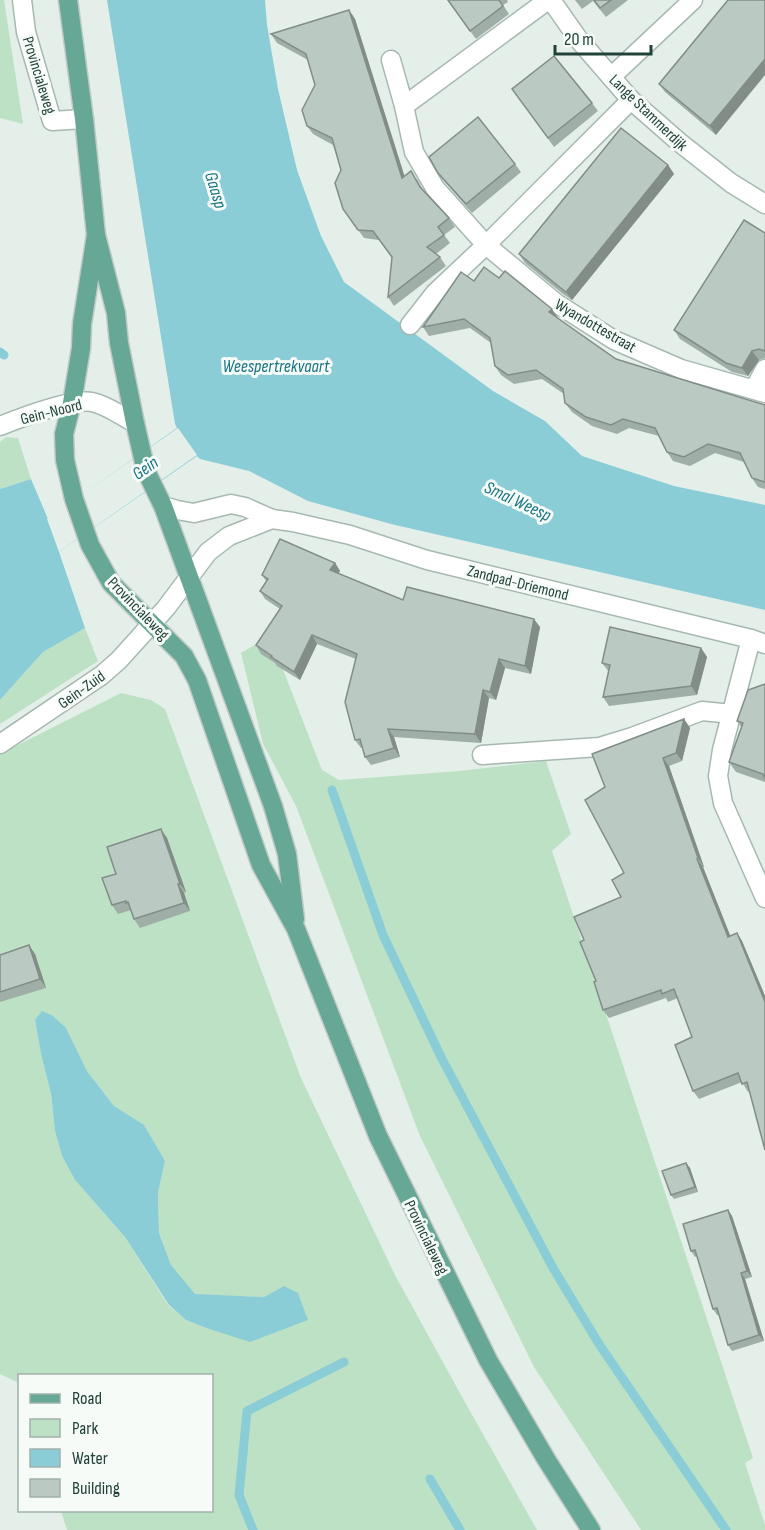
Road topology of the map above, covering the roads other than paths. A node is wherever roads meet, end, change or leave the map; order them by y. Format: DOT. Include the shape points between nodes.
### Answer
graph roads {
  1 [pos="22,0"];
  2 [pos="68,0"];
  3 [pos="549,0"];
  4 [pos="693,0"];
  5 [pos="391,60"];
  6 [pos="611,77"];
  7 [pos="632,100"];
  8 [pos="404,106"];
  9 [pos="84,119"];
  10 [pos="765,204"];
  11 [pos="96,235"];
  12 [pos="486,245"];
  13 [pos="410,325"];
  14 [pos="765,369"];
  15 [pos="759,391"];
  16 [pos="72,403"];
  17 [pos="135,423"];
  18 [pos="0,426"];
  19 [pos="163,506"];
  20 [pos="272,519"];
  21 [pos="189,578"];
  22 [pos="153,624"];
  23 [pos="758,641"];
  24 [pos="732,714"];
  25 [pos="0,744"];
  26 [pos="482,755"];
  27 [pos="765,898"];
  28 [pos="296,929"];
  29 [pos="591,1530"];
  1 -- 9 [label="street, Provincialeweg" via="26,32 52,120"];
  2 -- 9 [label="main road, Provincialeweg"];
  3 -- 6 [label="street, Lange Stammerdijk"];
  3 -- 8 [label="street"];
  4 -- 6 [label="street"];
  5 -- 8 [label="street, Wyandottestraat"];
  6 -- 7 [label="street, Lange Stammerdijk"];
  7 -- 10 [label="street, Lange Stammerdijk" via="731,183"];
  7 -- 12 [label="street"];
  8 -- 12 [label="street, Wyandottestraat" via="414,152 435,188"];
  9 -- 11 [label="main road, Provincialeweg"];
  11 -- 16 [label="main road, Provincialeweg"];
  11 -- 17 [label="main road, Provincialeweg" via="116,313"];
  12 -- 13 [label="street" via="435,293"];
  12 -- 15 [label="street, Wyandottestraat" via="556,303 614,340 681,369"];
  14 -- 15 [label="street, Wyandottestraat"];
  16 -- 17 [label="street, Gein-Noord" via="102,405"];
  16 -- 18 [label="street, Gein-Noord"];
  16 -- 22 [label="main road, Provincialeweg" via="64,434 65,460 85,533 111,583"];
  17 -- 19 [label="main road, Provincialeweg" via="146,471"];
  19 -- 20 [label="street, Zandpad-Driemond" via="194,513 231,504"];
  19 -- 21 [label="main road, Provincialeweg"];
  20 -- 21 [label="street" via="229,536 208,552"];
  20 -- 23 [label="street, Zandpad-Driemond" via="350,535 427,560"];
  21 -- 22 [label="street"];
  21 -- 28 [label="main road, Provincialeweg" via="273,806 287,854"];
  22 -- 25 [label="street, Gein-Zuid" via="102,675"];
  22 -- 28 [label="main road, Provincialeweg" via="184,656 197,680 261,865"];
  23 -- 24 [label="street"];
  24 -- 26 [label="street" via="702,711 599,747"];
  24 -- 27 [label="street" via="718,776 723,803"];
  28 -- 29 [label="main road, Provincialeweg" via="378,1136 439,1263 488,1360"];
}
